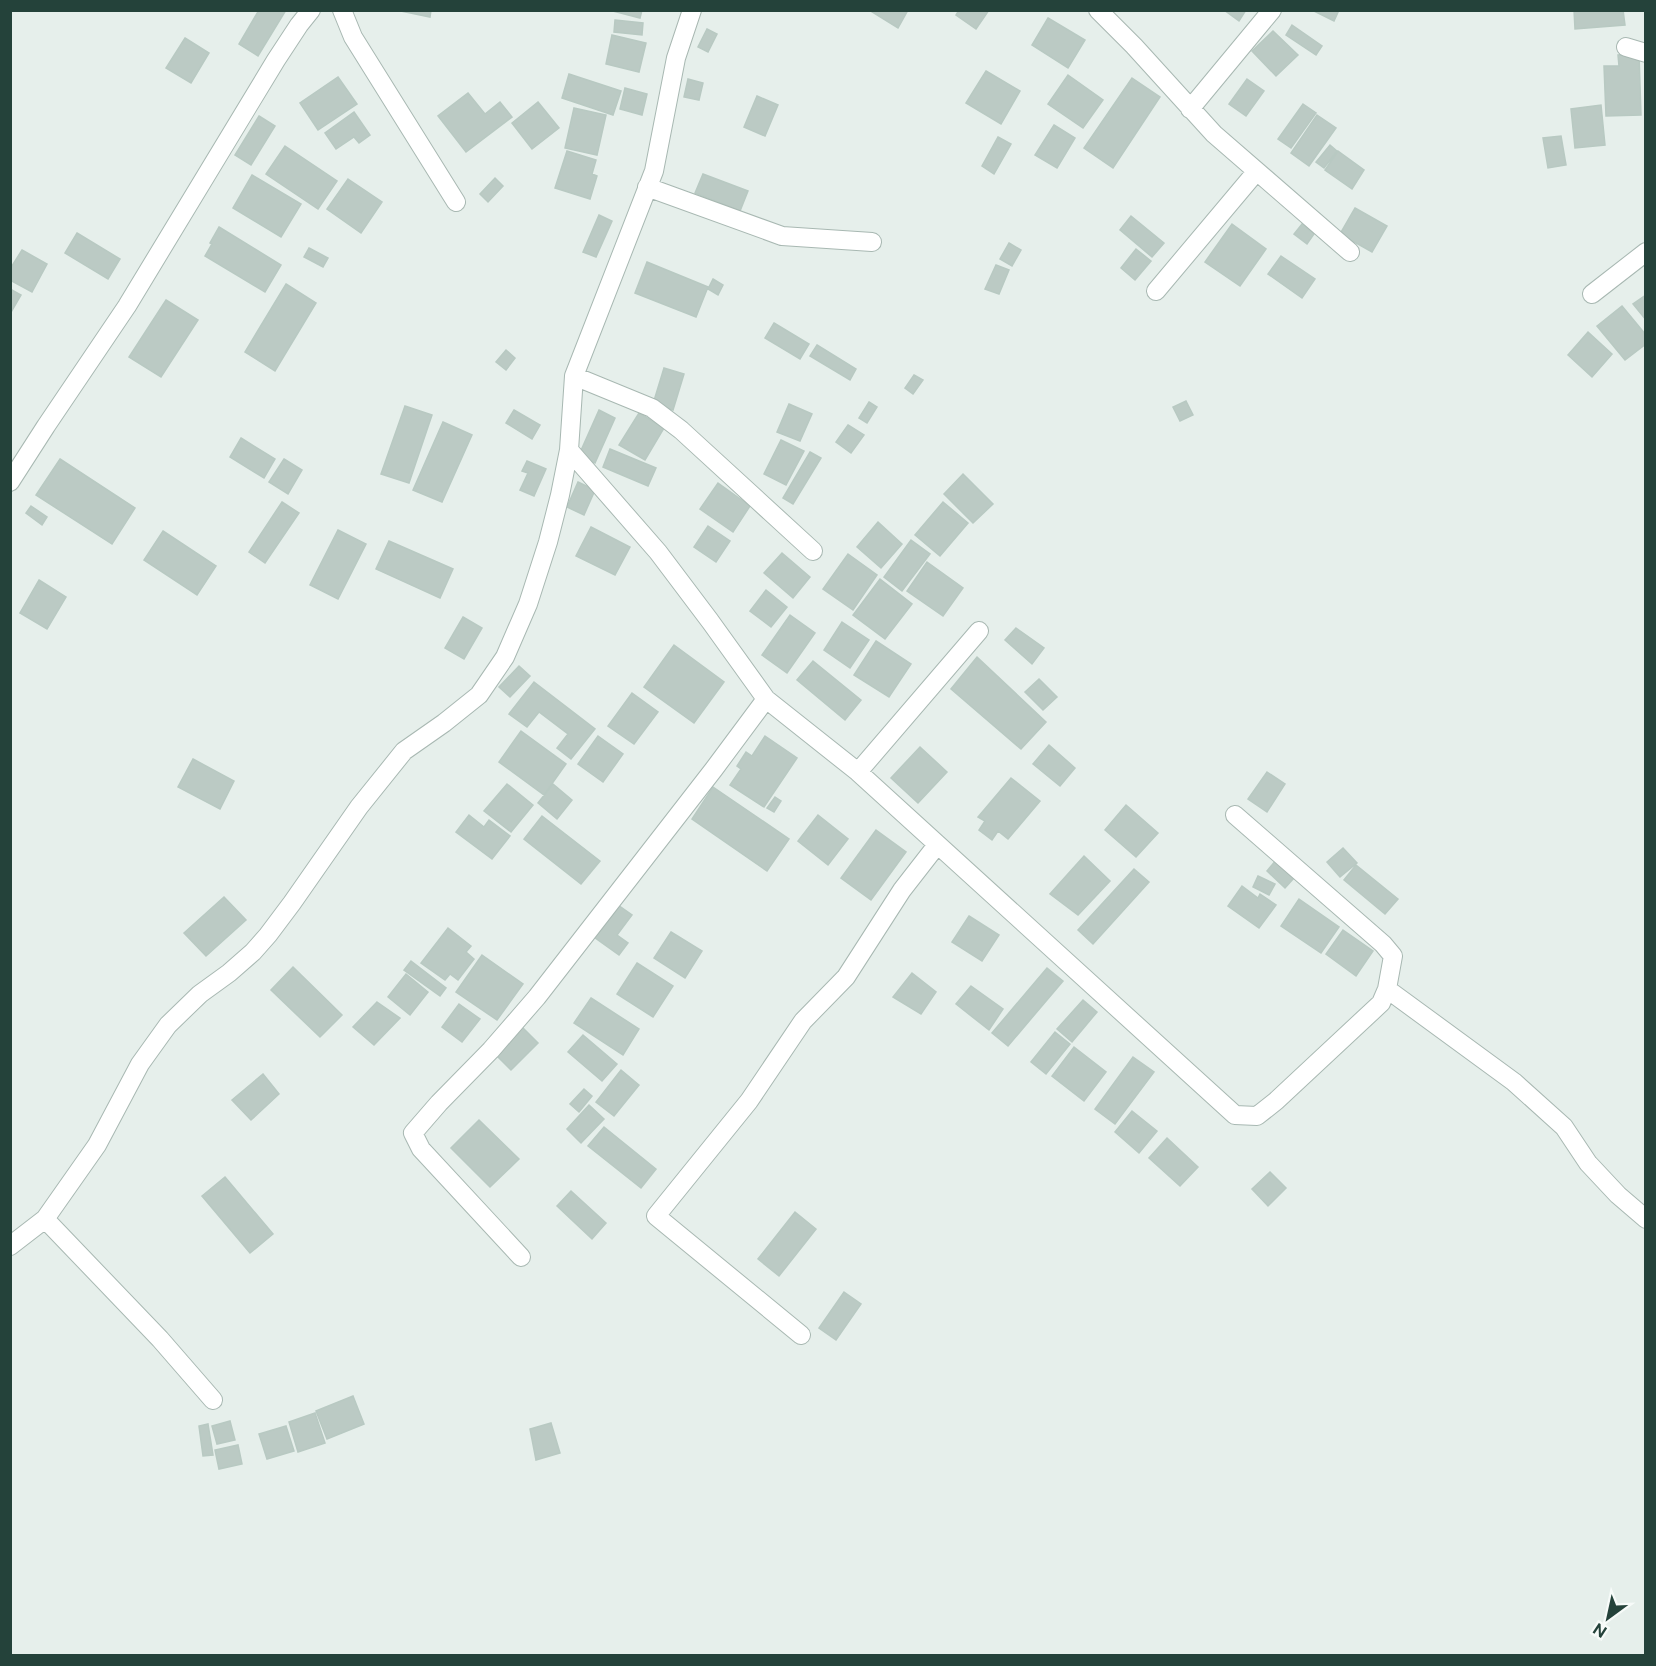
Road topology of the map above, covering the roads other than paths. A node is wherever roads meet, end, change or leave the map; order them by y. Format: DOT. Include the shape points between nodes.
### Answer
graph roads {
  1 [pos="312,10"];
  2 [pos="342,10"];
  3 [pos="692,10"];
  4 [pos="1098,10"];
  5 [pos="1272,10"];
  6 [pos="1626,47"];
  7 [pos="1646,53"];
  8 [pos="1190,109"];
  9 [pos="1256,172"];
  10 [pos="647,187"];
  11 [pos="456,202"];
  12 [pos="872,242"];
  13 [pos="1350,252"];
  14 [pos="1646,252"];
  15 [pos="1156,291"];
  16 [pos="1592,294"];
  17 [pos="574,376"];
  18 [pos="569,450"];
  19 [pos="10,482"];
  20 [pos="813,551"];
  21 [pos="979,632"];
  22 [pos="765,699"];
  23 [pos="858,772"];
  24 [pos="1235,815"];
  25 [pos="937,845"];
  26 [pos="1388,989"];
  27 [pos="45,1219"];
  28 [pos="1646,1220"];
  29 [pos="10,1246"];
  30 [pos="521,1257"];
  31 [pos="801,1335"];
  32 [pos="213,1400"];
  1 -- 19 [label="street" via="276,60 128,306"];
  2 -- 11 [label="street" via="353,37"];
  3 -- 10 [label="street" via="676,58 654,171"];
  4 -- 8 [label="street"];
  5 -- 8 [label="street"];
  6 -- 7 [label="street"];
  8 -- 9 [label="street"];
  9 -- 13 [label="street"];
  9 -- 15 [label="street"];
  10 -- 12 [label="street" via="782,236"];
  10 -- 17 [label="street"];
  14 -- 16 [label="street"];
  17 -- 18 [label="street"];
  17 -- 20 [label="street" via="652,408"];
  18 -- 22 [label="street" via="658,552"];
  18 -- 27 [label="street" via="528,604 505,657 479,695 404,751 253,952 168,1025 140,1064 97,1145"];
  21 -- 23 [label="street"];
  22 -- 23 [label="street"];
  22 -- 30 [label="street" via="537,997 413,1133 421,1149"];
  23 -- 25 [label="street"];
  24 -- 26 [label="street" via="1383,944 1393,956"];
  25 -- 26 [label="street" via="1235,1114 1257,1116 1276,1101 1381,1003"];
  25 -- 31 [label="street" via="902,890 846,977 803,1021 749,1101 656,1216"];
  26 -- 28 [label="street" via="1514,1082 1556,1119 1588,1163"];
  27 -- 29 [label="street"];
  27 -- 32 [label="street"];
}
